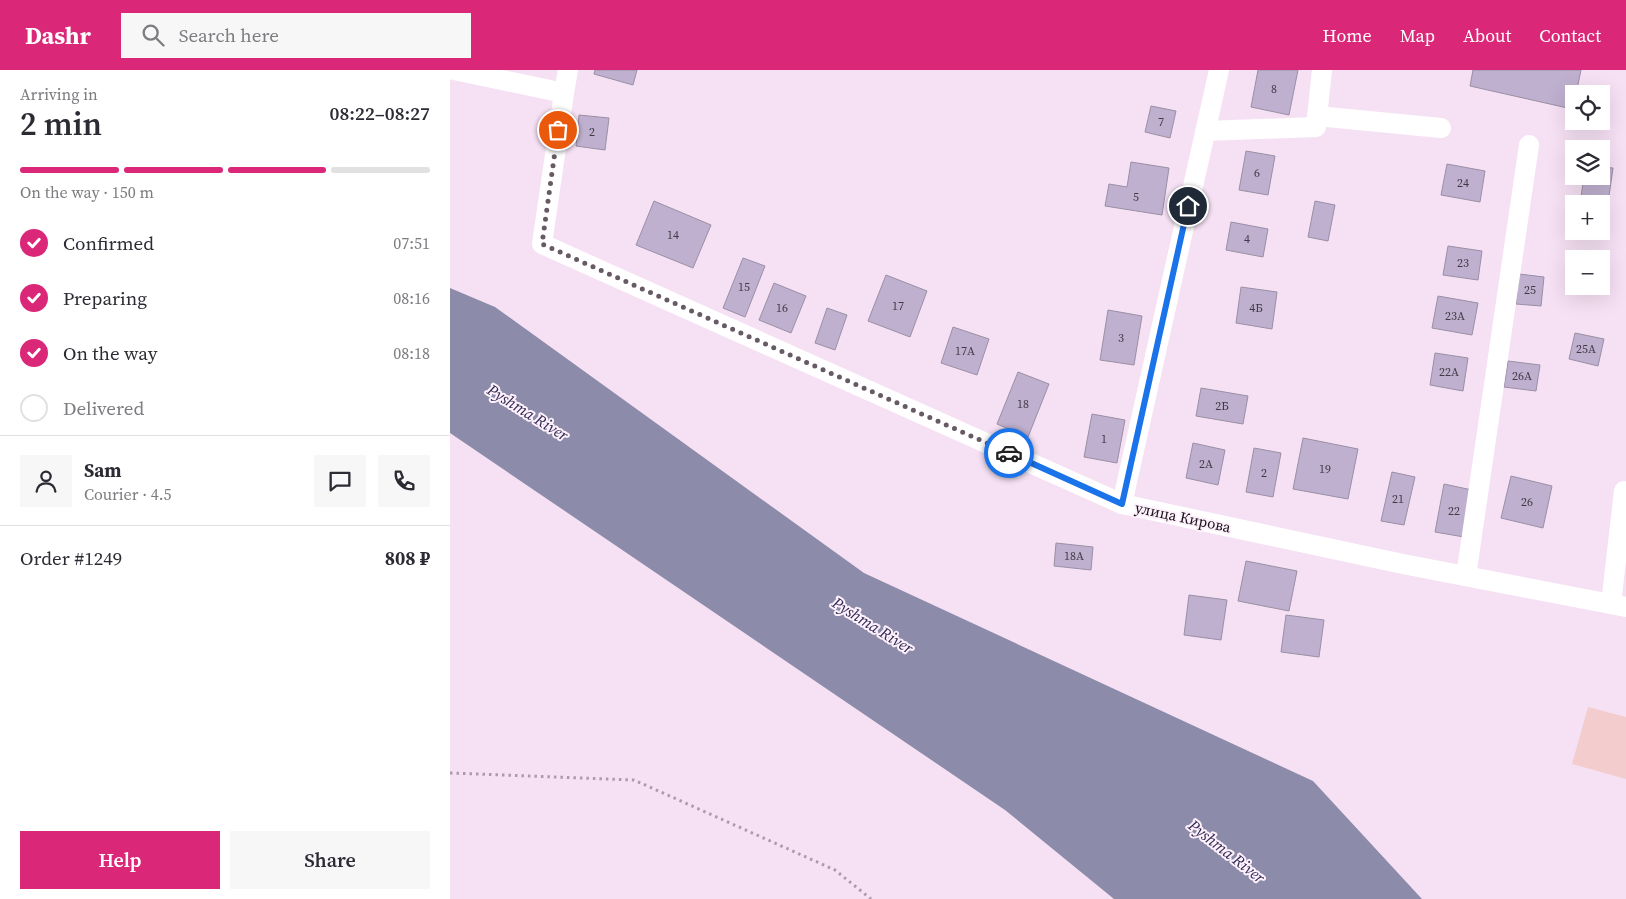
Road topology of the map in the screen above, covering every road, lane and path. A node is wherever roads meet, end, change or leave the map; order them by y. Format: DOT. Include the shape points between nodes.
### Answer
graph roads {
  1 [pos="454,70"];
  2 [pos="568,70"];
  3 [pos="1219,70"];
  4 [pos="1322,70"];
  5 [pos="564,93"];
  6 [pos="1317,116"];
  7 [pos="1441,128"];
  8 [pos="1205,131"];
  9 [pos="1529,145"];
  10 [pos="1624,491"];
  11 [pos="1122,504"];
  12 [pos="1466,576"];
  13 [pos="1619,606"];
  14 [pos="450,772"];
  15 [pos="870,899"];
  1 -- 5 [label="street"];
  2 -- 5 [label="street"];
  3 -- 8 [label="street"];
  4 -- 6 [label="street"];
  5 -- 11 [label="street, улица Кирова" via="542,244"];
  6 -- 7 [label="street"];
  6 -- 8 [label="street" via="1316,127"];
  8 -- 11 [label="street"];
  9 -- 12 [label="street"];
  10 -- 13 [label="street"];
  11 -- 12 [label="street, улица Кирова"];
  12 -- 13 [label="street, улица Кирова"];
  14 -- 15 [label="path" via="634,780 835,870"];
}
